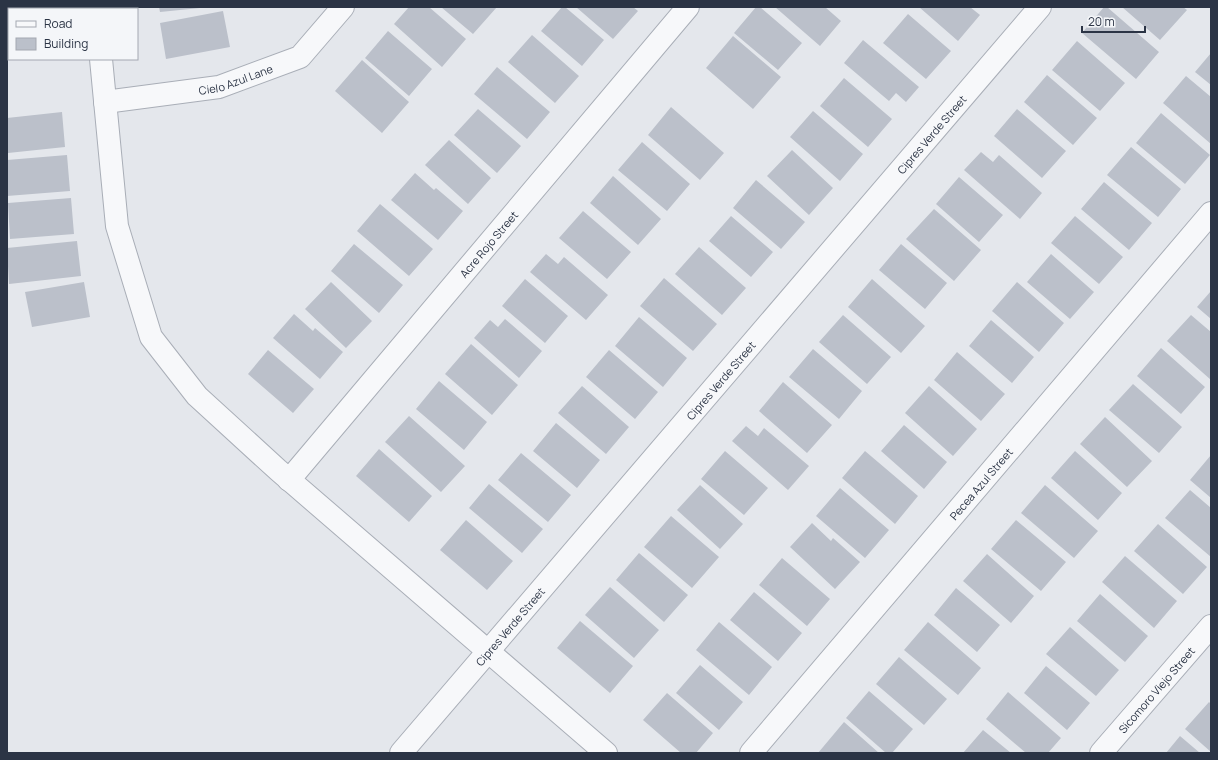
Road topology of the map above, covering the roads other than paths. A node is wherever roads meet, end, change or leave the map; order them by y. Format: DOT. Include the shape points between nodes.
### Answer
graph roads {
  1 [pos="343,7"];
  2 [pos="688,7"];
  3 [pos="1040,7"];
  4 [pos="101,60"];
  5 [pos="105,102"];
  6 [pos="1211,213"];
  7 [pos="289,480"];
  8 [pos="1211,626"];
  9 [pos="488,651"];
  10 [pos="401,753"];
  11 [pos="606,753"];
  12 [pos="751,753"];
  13 [pos="1101,753"];
  1 -- 5 [label="street, Cielo Azul Lane" via="300,57 219,87"];
  2 -- 7 [label="street, Acre Rojo Street"];
  3 -- 9 [label="street, Cipres Verde Street"];
  4 -- 5 [label="street"];
  5 -- 7 [label="street" via="117,226 151,337 197,396"];
  6 -- 12 [label="street, Pecea Azul Street"];
  7 -- 9 [label="street"];
  8 -- 13 [label="street, Sicomoro Viejo Street"];
  9 -- 10 [label="street, Cipres Verde Street"];
  9 -- 11 [label="street"];
}
